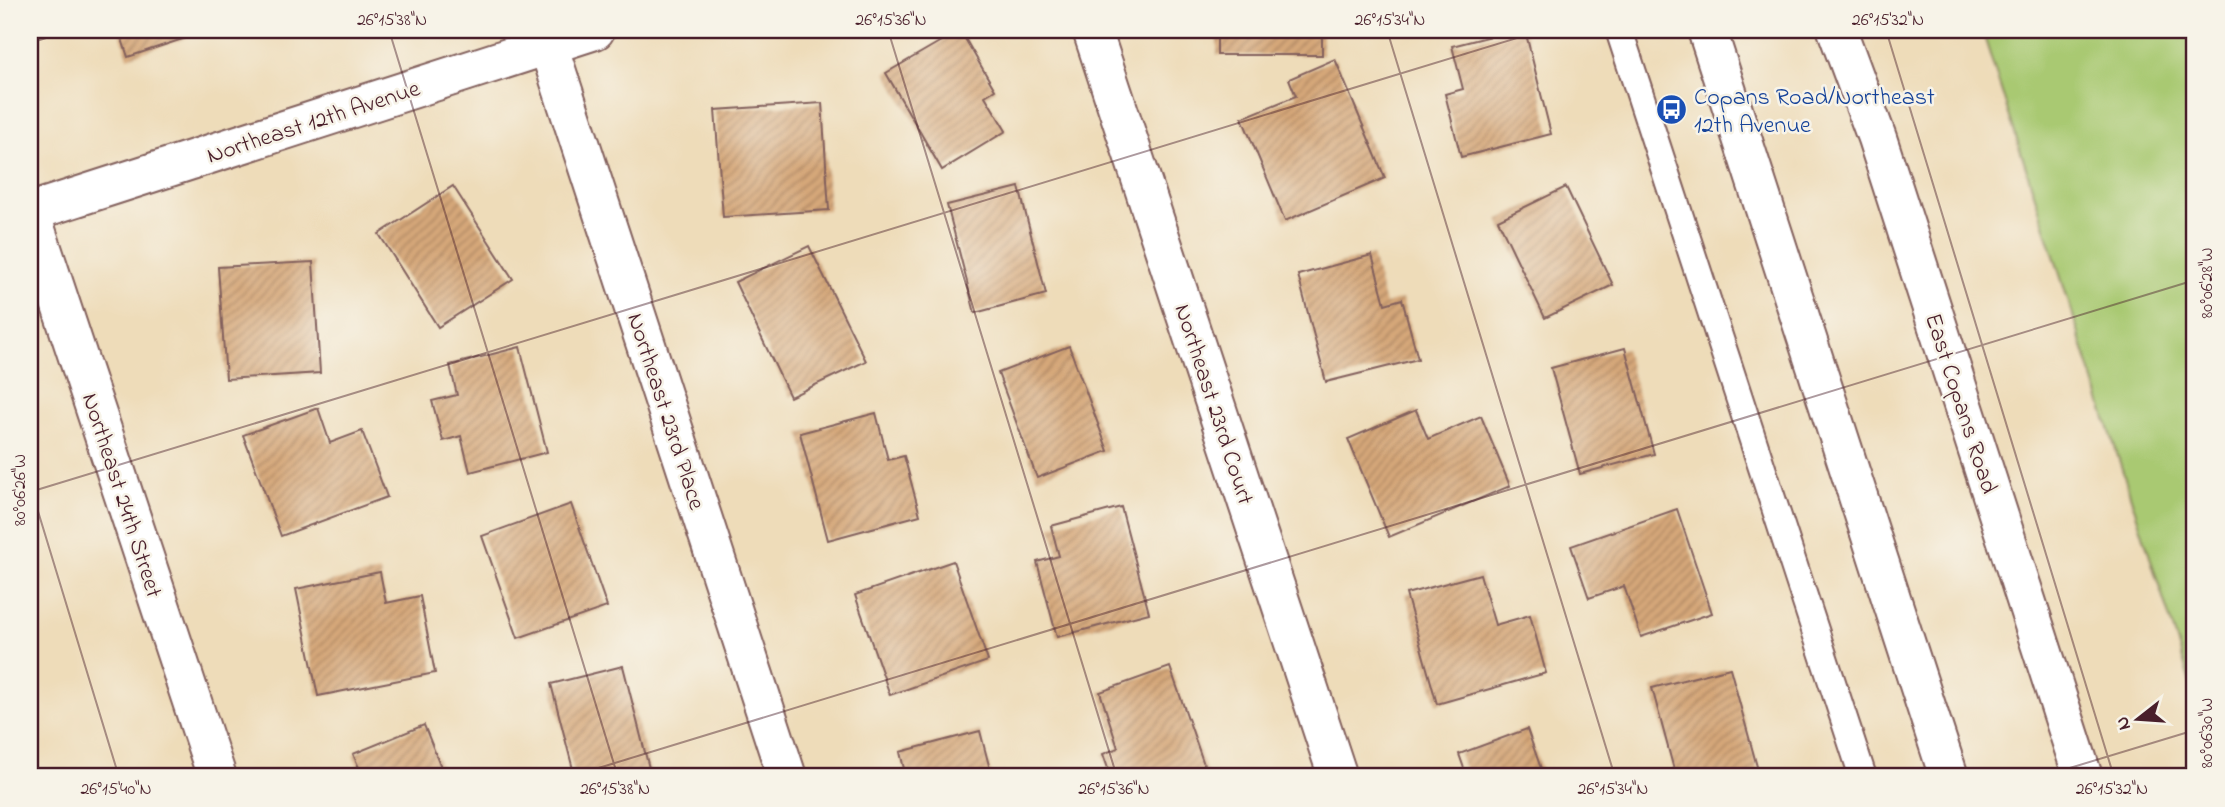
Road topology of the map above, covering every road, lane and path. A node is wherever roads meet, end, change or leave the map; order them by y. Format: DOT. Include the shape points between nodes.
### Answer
graph roads {
  1 [pos="595,30"];
  2 [pos="1093,30"];
  3 [pos="1619,30"];
  4 [pos="1707,30"];
  5 [pos="1837,30"];
  6 [pos="548,45"];
  7 [pos="30,212"];
  8 [pos="217,777"];
  9 [pos="787,777"];
  10 [pos="1338,777"];
  11 [pos="1863,777"];
  12 [pos="1949,777"];
  13 [pos="2083,777"];
  1 -- 6 [label="street, Northeast 12th Avenue"];
  2 -- 10 [label="street, Northeast 23rd Court"];
  3 -- 11 [label="lane"];
  4 -- 12 [label="street"];
  5 -- 13 [label="street, East Copans Road" via="1877,138"];
  6 -- 7 [label="street, Northeast 12th Avenue"];
  6 -- 9 [label="street, Northeast 23rd Place"];
  7 -- 8 [label="street, Northeast 24th Street"];
}
